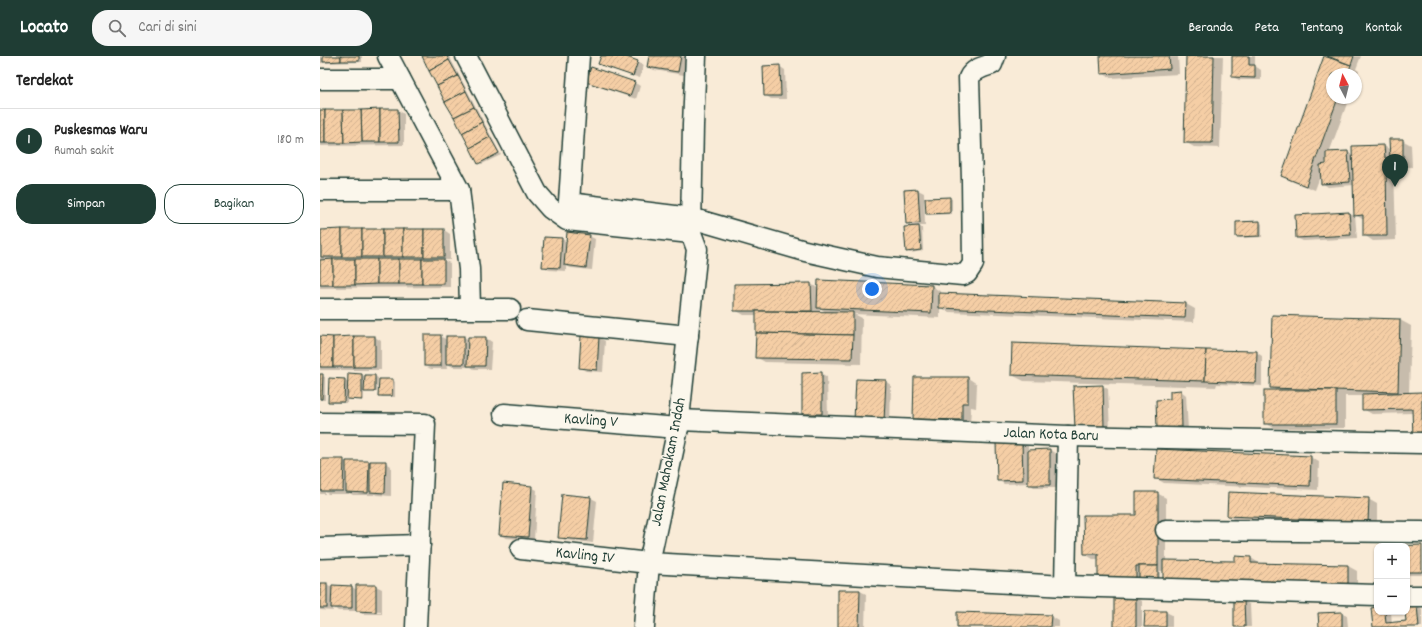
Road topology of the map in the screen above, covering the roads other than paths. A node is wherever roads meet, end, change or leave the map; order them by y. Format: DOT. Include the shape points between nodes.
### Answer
graph roads {
  1 [pos="388,56"];
  2 [pos="466,56"];
  3 [pos="579,56"];
  4 [pos="696,56"];
  5 [pos="995,56"];
  6 [pos="320,79"];
  7 [pos="400,79"];
  8 [pos="320,190"];
  9 [pos="459,190"];
  10 [pos="568,211"];
  11 [pos="692,230"];
  12 [pos="470,308"];
  13 [pos="320,309"];
  14 [pos="510,309"];
  15 [pos="527,320"];
  16 [pos="688,336"];
  17 [pos="504,414"];
  18 [pos="320,423"];
  19 [pos="679,424"];
  20 [pos="1068,436"];
  21 [pos="1422,443"];
  22 [pos="1166,530"];
  23 [pos="1422,532"];
  24 [pos="420,545"];
  25 [pos="320,548"];
  26 [pos="521,549"];
  27 [pos="649,563"];
  28 [pos="1065,586"];
  29 [pos="1374,595"];
  30 [pos="1410,596"];
  31 [pos="1422,596"];
  32 [pos="416,627"];
  33 [pos="644,627"];
  1 -- 7 [label="street"];
  2 -- 10 [label="street" via="537,193 550,208"];
  3 -- 10 [label="street"];
  4 -- 11 [label="street, Jalan Mahakam Indah"];
  5 -- 11 [label="street" via="992,64 976,70 969,78 973,264 967,273 963,275 877,267 805,250"];
  6 -- 7 [label="street"];
  7 -- 9 [label="street"];
  8 -- 9 [label="street"];
  9 -- 12 [label="street" via="469,269"];
  10 -- 11 [label="street"];
  11 -- 16 [label="street, Jalan Mahakam Indah"];
  12 -- 13 [label="street"];
  12 -- 14 [label="street"];
  15 -- 16 [label="street"];
  16 -- 19 [label="street, Jalan Mahakam Indah"];
  17 -- 19 [label="street, Kavling V"];
  18 -- 24 [label="street" via="425,424"];
  19 -- 20 [label="street, Jalan Kota Baru"];
  19 -- 27 [label="street, Jalan Mahakam Indah"];
  20 -- 21 [label="street, Jalan Kota Baru"];
  20 -- 28 [label="street"];
  22 -- 23 [label="street"];
  24 -- 25 [label="street"];
  24 -- 32 [label="street"];
  26 -- 27 [label="street, Kavling IV"];
  27 -- 28 [label="street, Kavling IV"];
  27 -- 33 [label="street, Jalan Mahakam Indah"];
  28 -- 29 [label="street, Kavling IV"];
  30 -- 31 [label="street"];
}
